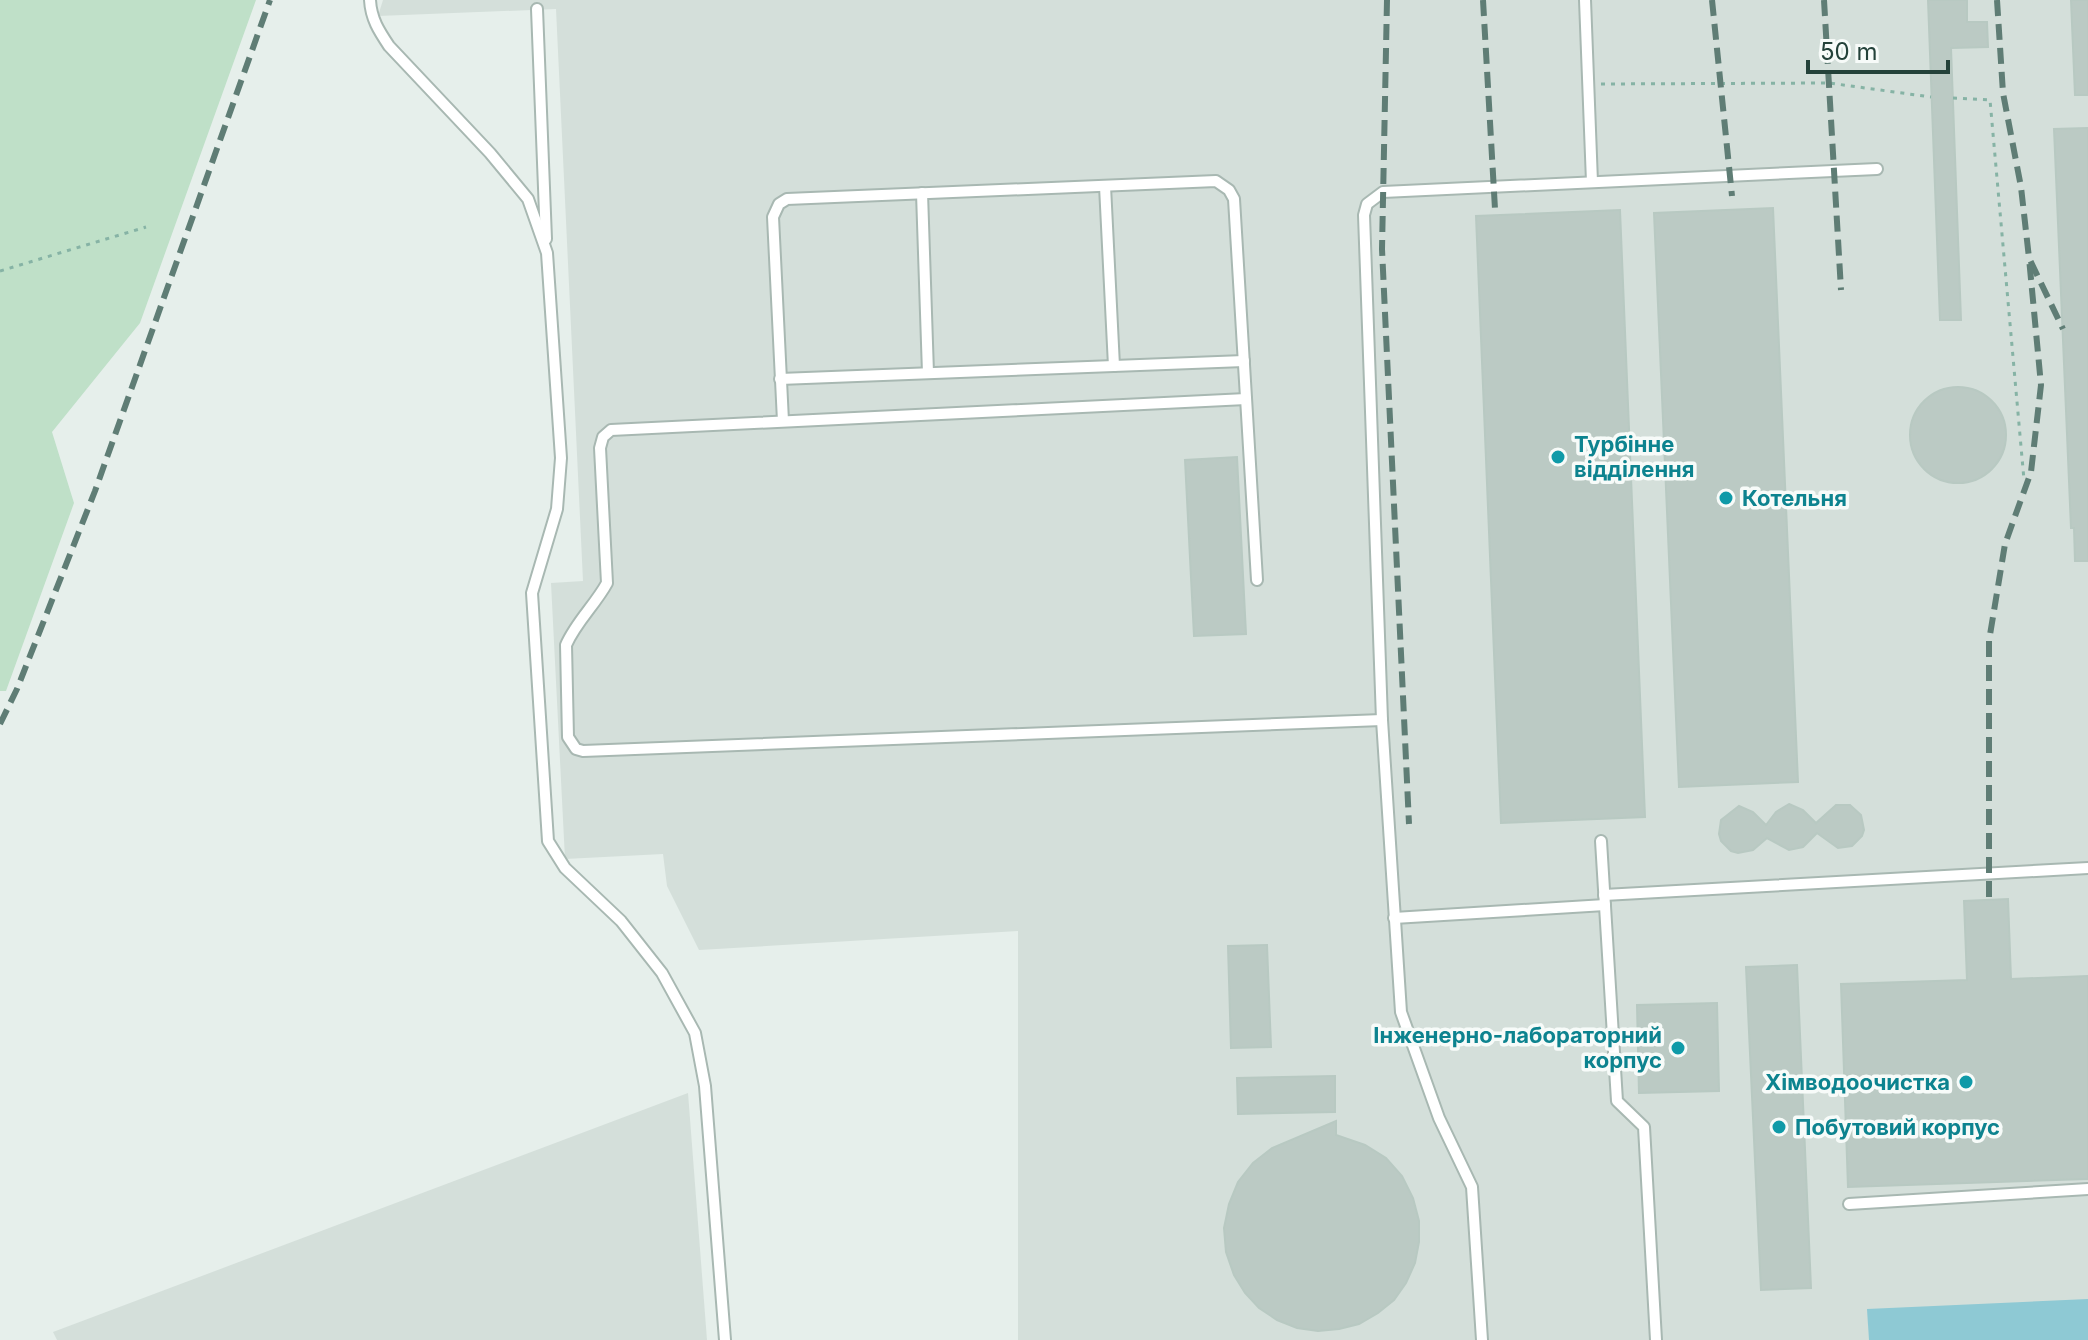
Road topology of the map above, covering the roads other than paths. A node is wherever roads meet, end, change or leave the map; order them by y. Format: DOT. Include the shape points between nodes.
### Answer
graph roads {
  1 [pos="370,0"];
  2 [pos="1585,0"];
  3 [pos="537,9"];
  4 [pos="1877,169"];
  5 [pos="1592,182"];
  6 [pos="1105,186"];
  7 [pos="922,193"];
  8 [pos="547,253"];
  9 [pos="1244,361"];
  10 [pos="1114,366"];
  11 [pos="928,373"];
  12 [pos="780,379"];
  13 [pos="1246,399"];
  14 [pos="783,421"];
  15 [pos="1257,580"];
  16 [pos="1382,720"];
  17 [pos="1601,841"];
  18 [pos="2088,868"];
  19 [pos="1604,900"];
  20 [pos="1394,918"];
  21 [pos="2088,1189"];
  22 [pos="1849,1204"];
  23 [pos="725,1340"];
  24 [pos="1482,1340"];
  25 [pos="1656,1340"];
  1 -- 8 [label="lane" via="374,21 389,46 528,199"];
  2 -- 5 [label="lane"];
  3 -- 8 [label="lane"];
  4 -- 5 [label="lane"];
  5 -- 16 [label="lane" via="1383,192 1367,204"];
  6 -- 7 [label="lane"];
  6 -- 9 [label="lane" via="1216,181 1229,190 1234,199"];
  6 -- 10 [label="lane"];
  7 -- 11 [label="lane"];
  7 -- 12 [label="lane" via="787,199 779,204 773,217"];
  8 -- 23 [label="lane" via="561,458 557,509 532,593 548,841 565,868 621,921 662,973 695,1033 705,1086"];
  9 -- 10 [label="lane"];
  9 -- 13 [label="lane"];
  10 -- 11 [label="lane"];
  11 -- 12 [label="lane"];
  12 -- 14 [label="lane"];
  13 -- 14 [label="lane"];
  13 -- 15 [label="lane"];
  14 -- 16 [label="lane" via="618,428 603,437 607,583 566,645 568,737 576,749"];
  16 -- 20 [label="lane"];
  17 -- 19 [label="lane"];
  18 -- 19 [label="lane"];
  19 -- 20 [label="lane"];
  19 -- 25 [label="lane" via="1617,1101 1644,1127"];
  20 -- 24 [label="lane" via="1401,1012 1439,1118 1472,1187"];
  21 -- 22 [label="lane"];
}
